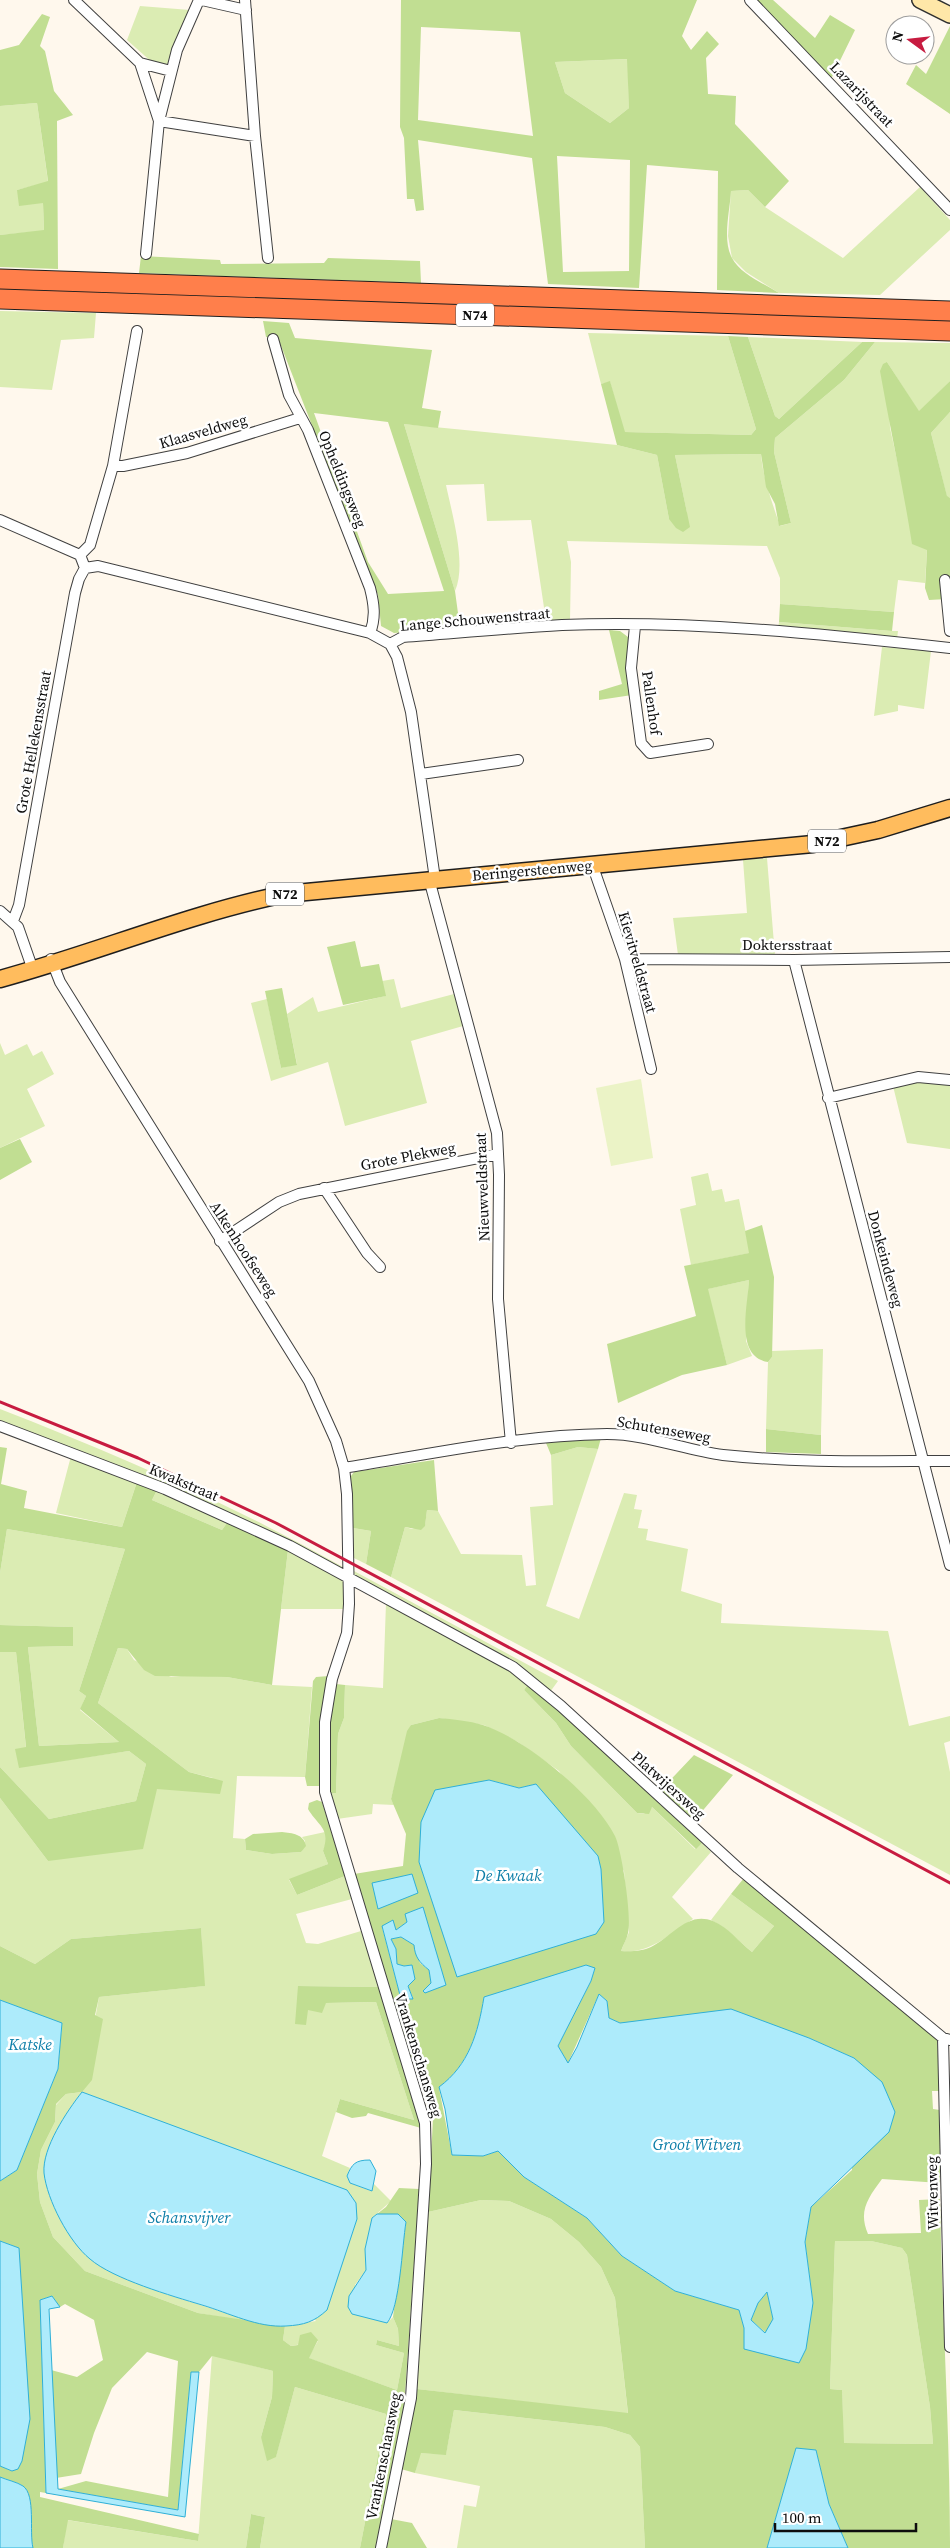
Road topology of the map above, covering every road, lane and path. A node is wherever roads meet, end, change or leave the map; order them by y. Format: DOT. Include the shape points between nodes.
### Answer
graph roads {
  1 [pos="74,0"];
  2 [pos="201,0"];
  3 [pos="750,0"];
  4 [pos="920,0"];
  5 [pos="245,5"];
  6 [pos="950,15"];
  7 [pos="140,63"];
  8 [pos="171,72"];
  9 [pos="159,121"];
  10 [pos="255,136"];
  11 [pos="950,210"];
  12 [pos="146,254"];
  13 [pos="268,258"];
  14 [pos="0,279"];
  15 [pos="0,298"];
  16 [pos="950,311"];
  17 [pos="137,331"];
  18 [pos="950,331"];
  19 [pos="273,339"];
  20 [pos="300,418"];
  21 [pos="113,466"];
  22 [pos="0,520"];
  23 [pos="80,555"];
  24 [pos="85,568"];
  25 [pos="945,580"];
  26 [pos="635,626"];
  27 [pos="950,632"];
  28 [pos="370,633"];
  29 [pos="390,644"];
  30 [pos="950,648"];
  31 [pos="708,744"];
  32 [pos="518,760"];
  33 [pos="421,774"];
  34 [pos="950,808"];
  35 [pos="592,864"];
  36 [pos="432,879"];
  37 [pos="0,910"];
  38 [pos="13,921"];
  39 [pos="950,957"];
  40 [pos="624,959"];
  41 [pos="794,960"];
  42 [pos="51,961"];
  43 [pos="31,966"];
  44 [pos="0,971"];
  45 [pos="0,979"];
  46 [pos="651,1068"];
  47 [pos="950,1080"];
  48 [pos="828,1098"];
  49 [pos="498,1154"];
  50 [pos="324,1188"];
  51 [pos="220,1241"];
  52 [pos="380,1267"];
  53 [pos="0,1426"];
  54 [pos="511,1442"];
  55 [pos="923,1461"];
  56 [pos="950,1461"];
  57 [pos="344,1468"];
  58 [pos="950,1565"];
  59 [pos="350,1579"];
  60 [pos="947,2039"];
  61 [pos="950,2347"];
  62 [pos="381,2548"];
  1 -- 7 [label="street"];
  2 -- 5 [label="street"];
  2 -- 8 [label="street" via="186,27"];
  3 -- 11 [label="street, Lazarijstraat"];
  4 -- 6 [label="street"];
  5 -- 10 [label="street"];
  7 -- 8 [label="street"];
  7 -- 9 [label="street"];
  8 -- 9 [label="street"];
  9 -- 10 [label="street"];
  9 -- 12 [label="street"];
  10 -- 13 [label="street"];
  14 -- 16 [label="highway, N74"];
  15 -- 18 [label="highway, N74"];
  17 -- 21 [label="street"];
  19 -- 20 [label="street, Opheldingsweg" via="289,395"];
  20 -- 21 [label="street, Klaasveldweg" via="187,453"];
  20 -- 28 [label="street, Opheldingsweg" via="308,430 370,588 375,605"];
  21 -- 23 [label="street" via="90,544"];
  22 -- 23 [label="street"];
  23 -- 24 [label="street"];
  24 -- 28 [label="street, Lange Schouwenstraat" via="98,566"];
  24 -- 38 [label="street, Grote Hellekensstraat" via="75,593 19,905"];
  25 -- 27 [label="street"];
  26 -- 29 [label="street, Lange Schouwenstraat" via="562,625 404,637"];
  26 -- 30 [label="street, Lange Schouwenstraat" via="809,633"];
  26 -- 31 [label="street, Pallenhof" via="631,668 641,742 650,753"];
  28 -- 29 [label="street, Lange Schouwenstraat"];
  29 -- 33 [label="street" via="397,658 410,712"];
  32 -- 33 [label="street"];
  33 -- 36 [label="street"];
  34 -- 35 [label="main road, Beringersteenweg / N72" via="878,830 813,844"];
  35 -- 36 [label="main road, Beringersteenweg / N72"];
  35 -- 40 [label="street, Kievitveldstraat"];
  36 -- 42 [label="main road, Beringersteenweg / N72" via="255,900 100,949"];
  36 -- 49 [label="street, Nieuwveldstraat" via="491,1108"];
  37 -- 38 [label="street"];
  38 -- 43 [label="street" via="20,931"];
  39 -- 41 [label="street, Doktersstraat"];
  40 -- 41 [label="street, Doktersstraat"];
  40 -- 46 [label="street, Kievitveldstraat"];
  41 -- 48 [label="street, Donkeindeweg"];
  42 -- 43 [label="main road, Beringersteenweg / N72"];
  42 -- 51 [label="street, Alkenhoofseweg" via="60,982"];
  43 -- 44 [label="main road, Beringersteenweg / N72"];
  43 -- 45 [label="main road, Beringersteenweg / N72"];
  47 -- 48 [label="street" via="918,1077"];
  48 -- 55 [label="street, Donkeindeweg"];
  49 -- 50 [label="street, Grote Plekweg"];
  49 -- 54 [label="street, Nieuwveldstraat" via="498,1298"];
  50 -- 51 [label="street, Grote Plekweg" via="279,1202"];
  50 -- 52 [label="street" via="367,1253"];
  51 -- 57 [label="street, Alkenhoofseweg" via="309,1381 327,1417"];
  53 -- 59 [label="street, Kwakstraat" via="165,1489 290,1546"];
  54 -- 55 [label="street, Schutenseweg" via="623,1435 720,1454"];
  54 -- 57 [label="street, Schutenseweg"];
  55 -- 56 [label="street, Schutenseweg"];
  55 -- 58 [label="street, Donkeindeweg"];
  57 -- 59 [label="street, Alkenhoofseweg"];
  59 -- 60 [label="street, Platwijersweg" via="522,1673 738,1868"];
  59 -- 62 [label="street, Vrankenschansweg" via="347,1632 332,1679 325,1722 325,1792 425,2123 426,2164 411,2398"];
  60 -- 61 [label="street, Witvenweg"];
}
